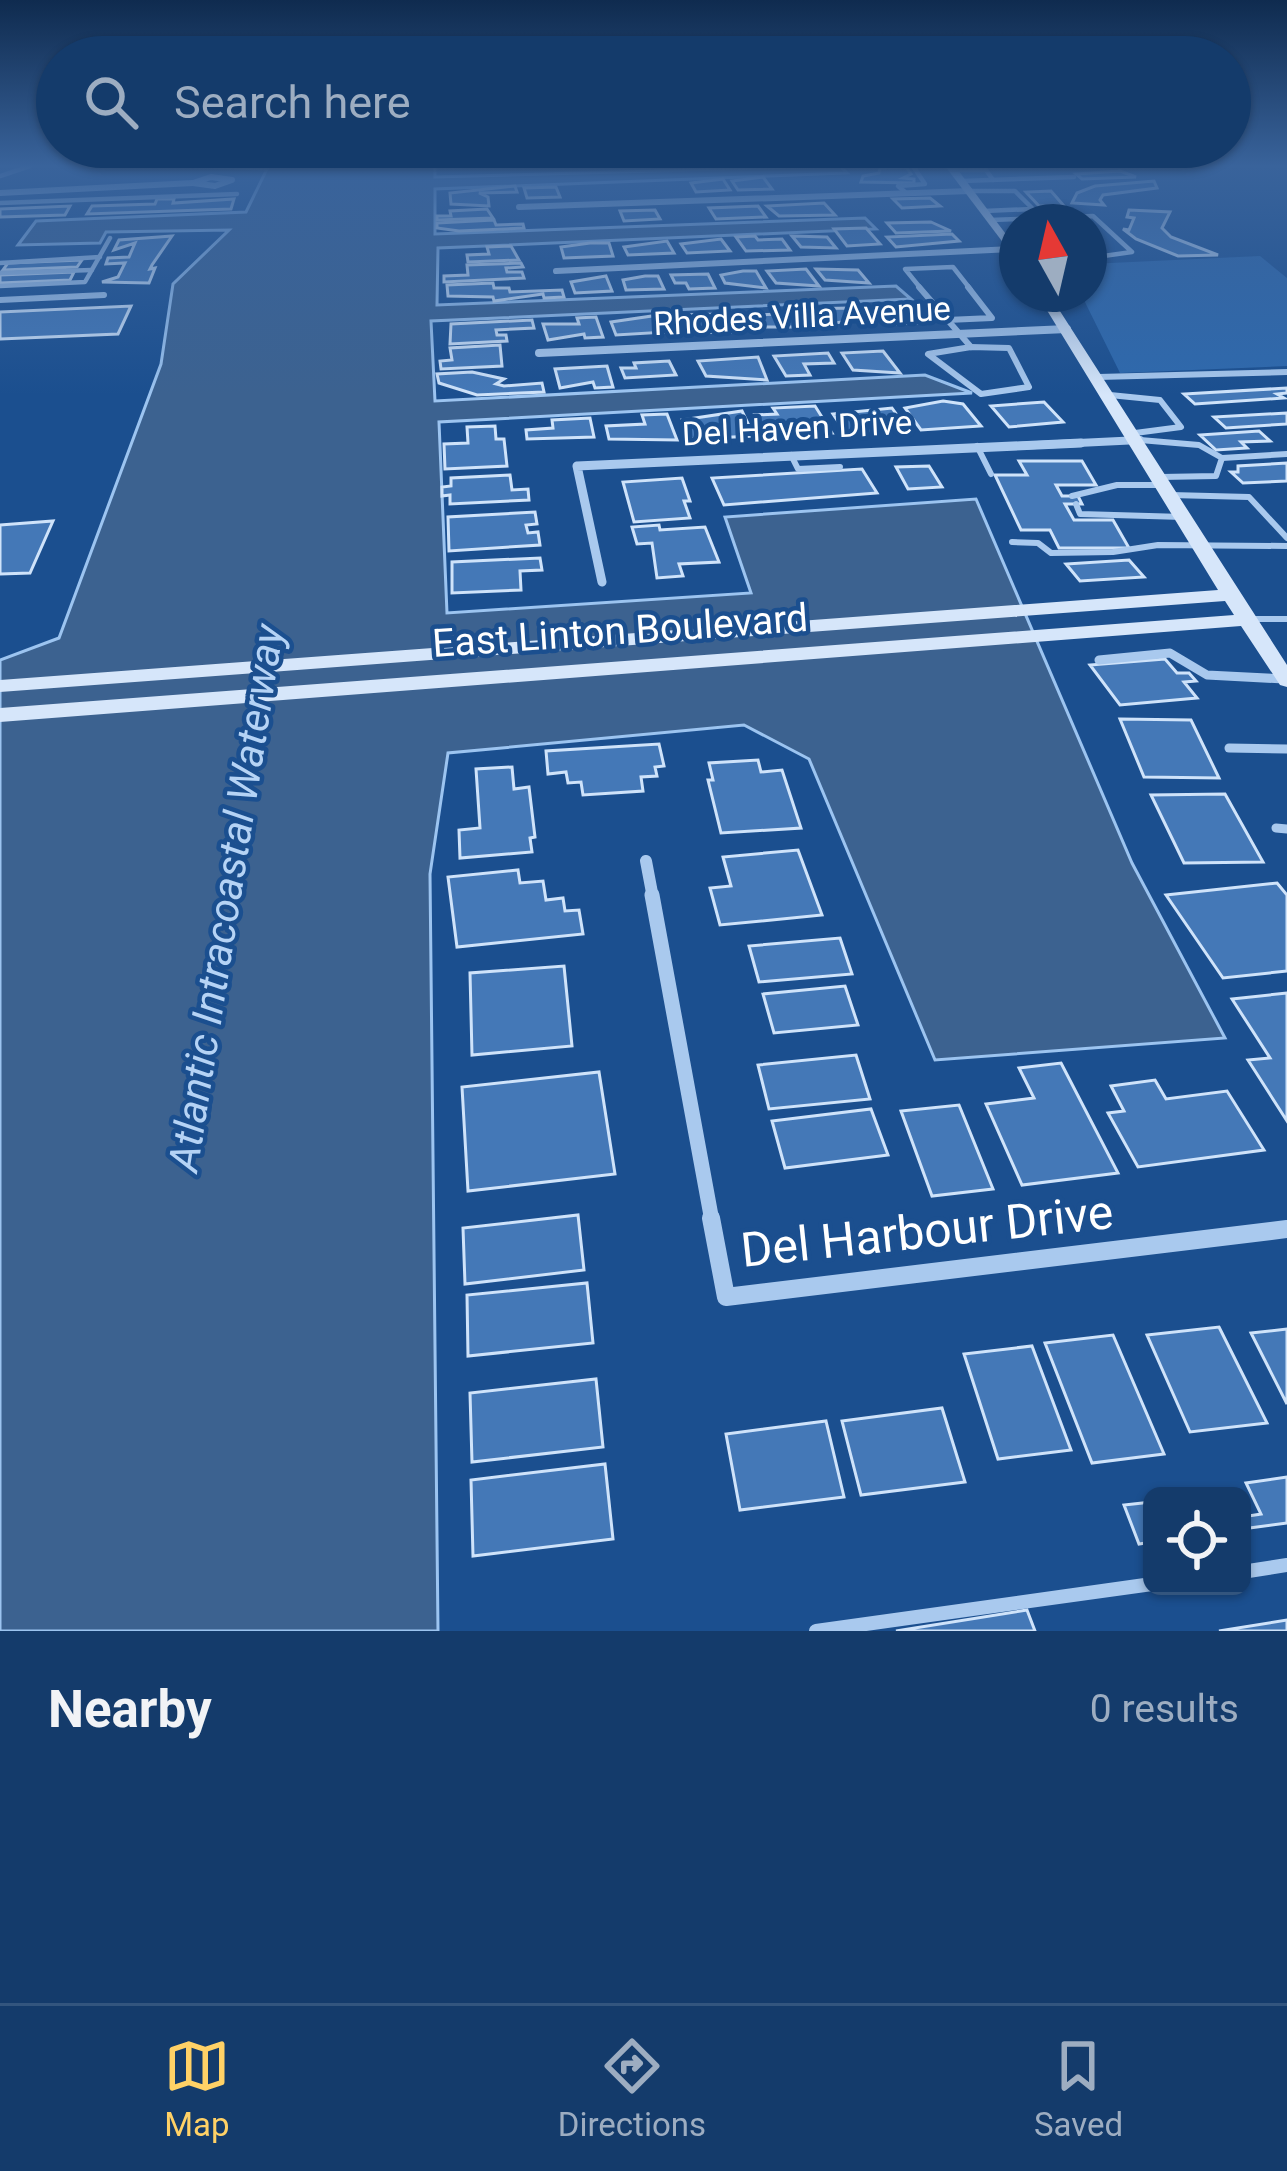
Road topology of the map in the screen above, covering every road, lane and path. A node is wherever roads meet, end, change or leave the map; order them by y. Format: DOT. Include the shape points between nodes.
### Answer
graph roads {
  1 [pos="108,242"];
  2 [pos="1121,242"];
  3 [pos="999,254"];
  4 [pos="1107,255"];
  5 [pos="100,257"];
  6 [pos="0,263"];
  7 [pos="92,269"];
  8 [pos="556,271"];
  9 [pos="0,273"];
  10 [pos="0,286"];
  11 [pos="104,296"];
  12 [pos="0,300"];
  13 [pos="1055,312"];
  14 [pos="947,320"];
  15 [pos="1067,329"];
  16 [pos="957,333"];
  17 [pos="971,347"];
  18 [pos="539,353"];
  19 [pos="1287,372"];
  20 [pos="1098,377"];
  21 [pos="1110,394"];
  22 [pos="1137,436"];
  23 [pos="976,446"];
  24 [pos="1287,454"];
  25 [pos="791,455"];
  26 [pos="1222,458"];
  27 [pos="840,467"];
  28 [pos="991,474"];
  29 [pos="1166,486"];
  30 [pos="1183,517"];
  31 [pos="1012,542"];
  32 [pos="1287,542"];
  33 [pos="1200,548"];
  34 [pos="602,582"];
  35 [pos="1227,595"];
  36 [pos="1287,619"];
  37 [pos="1245,620"];
  38 [pos="1099,660"];
  39 [pos="1286,680"];
  40 [pos="0,686"];
  41 [pos="0,715"];
  42 [pos="1229,748"];
  43 [pos="1287,749"];
  44 [pos="646,861"];
  45 [pos="1287,1229"];
  46 [pos="1287,1565"];
  47 [pos="1251,1571"];
  48 [pos="1143,1585"];
  49 [pos="816,1631"];
  1 -- 5 [label="lane"];
  2 -- 4 [label="lane" via="1132,253"];
  3 -- 8 [label="street"];
  5 -- 6 [label="lane"];
  5 -- 7 [label="lane"];
  7 -- 9 [label="lane"];
  7 -- 10 [label="lane" via="85,282"];
  11 -- 12 [label="lane"];
  13 -- 15 [label="main road"];
  14 -- 14 [label="lane" via="933,303 904,269 953,267 992,318"];
  14 -- 16 [label="lane"];
  15 -- 16 [label="street, Rhodes Villa Avenue"];
  15 -- 20 [label="main road"];
  16 -- 17 [label="lane"];
  16 -- 18 [label="street, Rhodes Villa Avenue"];
  17 -- 17 [label="lane" via="1009,348 1029,388 981,394 928,354"];
  19 -- 20 [label="lane"];
  20 -- 21 [label="main road"];
  21 -- 22 [label="main road"];
  21 -- 22 [label="lane" via="1160,400 1181,427"];
  22 -- 23 [label="street, Del Haven Drive"];
  22 -- 26 [label="lane" via="1199,445"];
  22 -- 29 [label="main road"];
  23 -- 25 [label="street, Del Haven Drive"];
  23 -- 28 [label="lane"];
  24 -- 26 [label="lane"];
  25 -- 27 [label="lane" via="798,469"];
  25 -- 34 [label="street, Del Haven Drive" via="577,466"];
  26 -- 29 [label="lane" via="1216,476"];
  29 -- 30 [label="main road"];
  29 -- 30 [label="lane" via="1117,485 1074,500 1080,514"];
  29 -- 32 [label="lane" via="1249,497"];
  30 -- 33 [label="main road"];
  31 -- 33 [label="lane" via="1051,553"];
  32 -- 33 [label="lane"];
  33 -- 35 [label="main road"];
  35 -- 37 [label="main road"];
  35 -- 40 [label="main road, East Linton Boulevard"];
  36 -- 37 [label="lane"];
  37 -- 39 [label="main road"];
  37 -- 41 [label="main road, East Linton Boulevard"];
  38 -- 39 [label="lane" via="1170,653 1207,675"];
  42 -- 43 [label="lane"];
  44 -- 45 [label="street, Del Harbour Drive" via="725,1298"];
  46 -- 47 [label="lane"];
  48 -- 49 [label="lane"];
}
